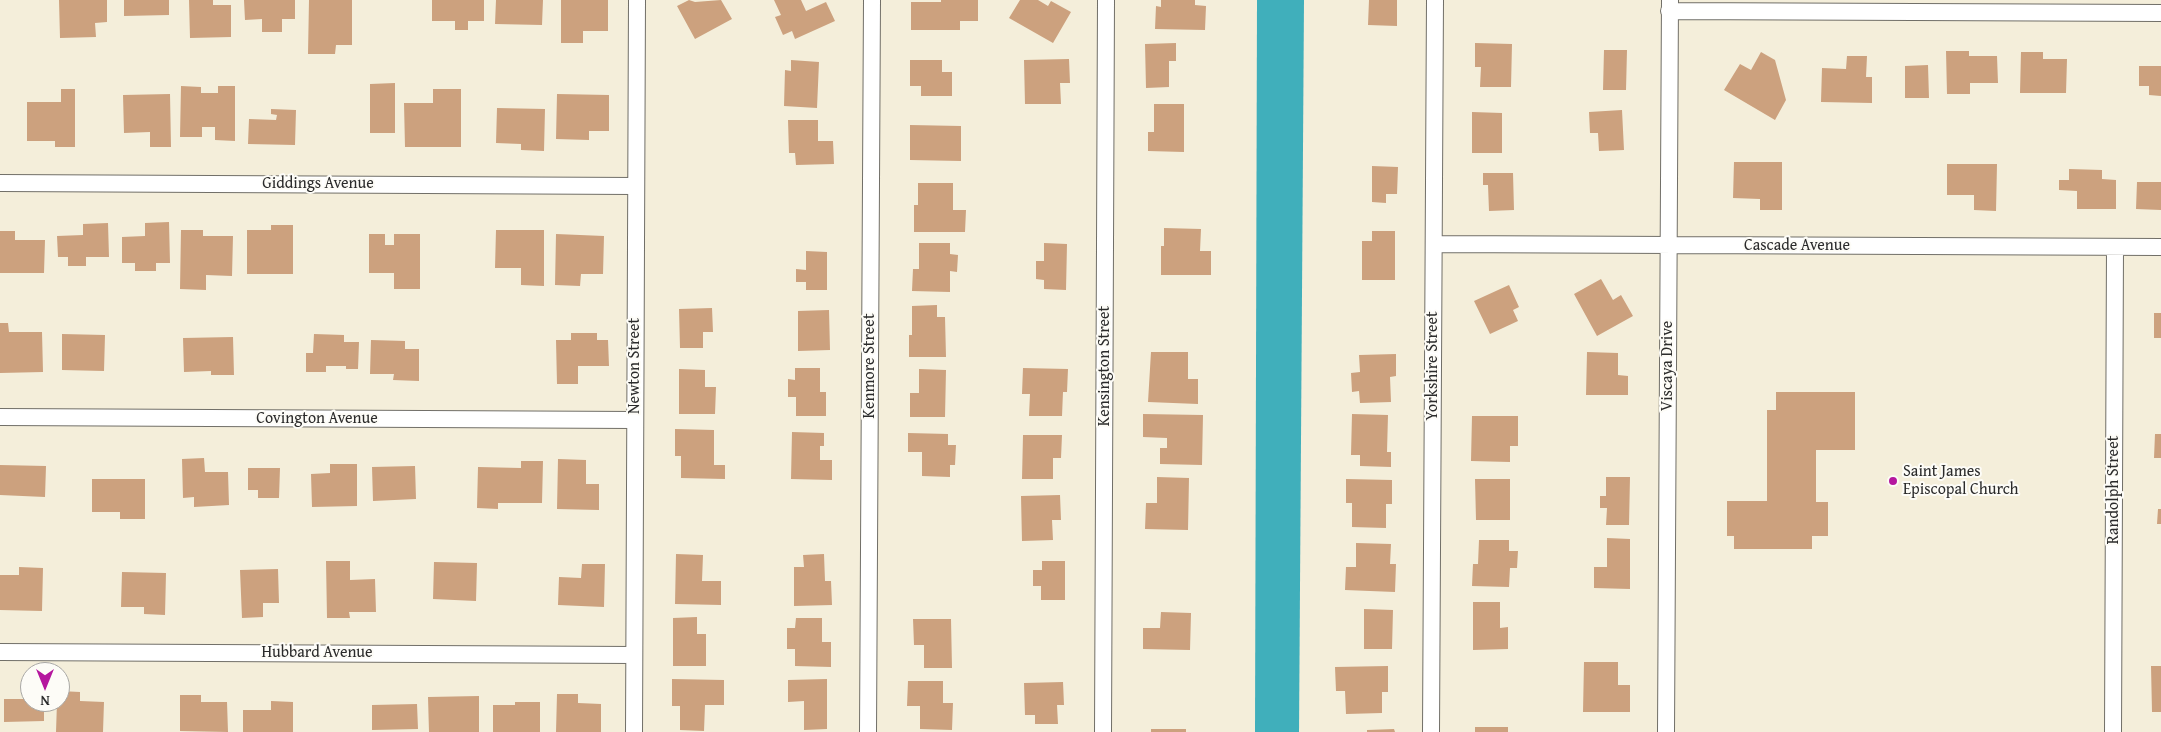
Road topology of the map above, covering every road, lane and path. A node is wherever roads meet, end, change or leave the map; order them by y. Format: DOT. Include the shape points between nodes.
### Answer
graph roads {
  1 [pos="637,0"];
  2 [pos="872,0"];
  3 [pos="1106,0"];
  4 [pos="1435,0"];
  5 [pos="1670,5"];
  6 [pos="2161,13"];
  7 [pos="0,183"];
  8 [pos="636,186"];
  9 [pos="1434,244"];
  10 [pos="1668,245"];
  11 [pos="2115,247"];
  12 [pos="2161,247"];
  13 [pos="0,417"];
  14 [pos="635,420"];
  15 [pos="0,652"];
  16 [pos="634,655"];
  17 [pos="634,732"];
  18 [pos="868,732"];
  19 [pos="1103,732"];
  20 [pos="1431,732"];
  21 [pos="1666,732"];
  22 [pos="2112,732"];
  1 -- 8 [label="street, Newton Street"];
  2 -- 18 [label="street, Kenmore Street"];
  3 -- 19 [label="street, Kensington Street"];
  4 -- 9 [label="street, Yorkshire Street"];
  5 -- 6 [label="street"];
  5 -- 10 [label="street, Viscaya Drive"];
  7 -- 8 [label="street, Giddings Avenue"];
  8 -- 14 [label="street, Newton Street"];
  9 -- 10 [label="street, Cascade Avenue"];
  9 -- 20 [label="street, Yorkshire Street"];
  10 -- 11 [label="street, Cascade Avenue"];
  10 -- 21 [label="street, Viscaya Drive"];
  11 -- 12 [label="street, Cascade Avenue"];
  11 -- 22 [label="street, Randolph Street"];
  13 -- 14 [label="street, Covington Avenue"];
  14 -- 16 [label="street, Newton Street"];
  15 -- 16 [label="street, Hubbard Avenue"];
  16 -- 17 [label="street, Newton Street"];
}
